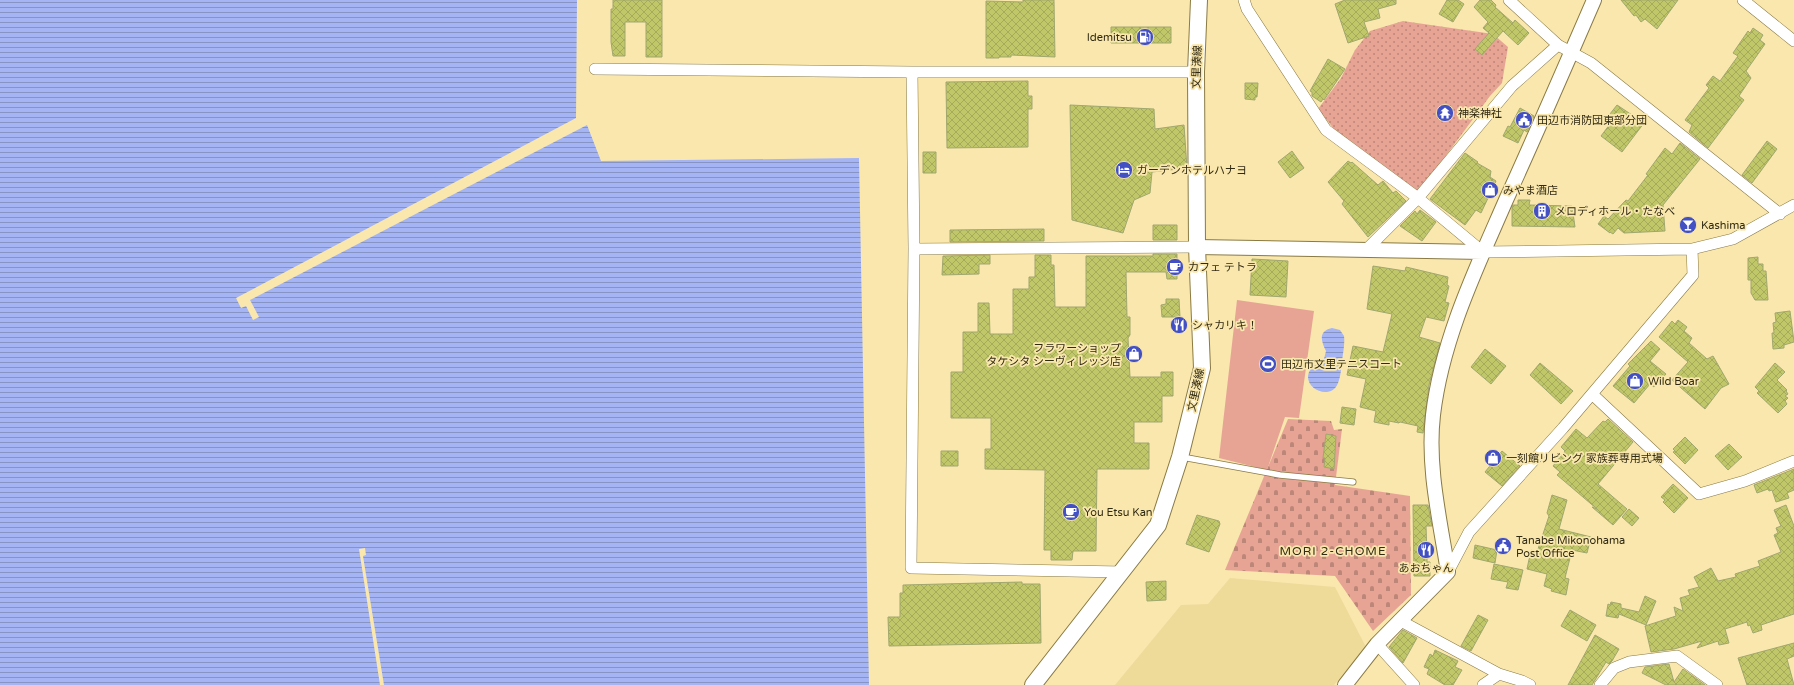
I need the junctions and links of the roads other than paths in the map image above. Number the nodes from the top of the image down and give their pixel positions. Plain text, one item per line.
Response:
1 (1200, 0) edge
2 (1244, 0) edge
3 (1509, 0) edge
4 (1594, 0) edge
5 (1743, 0) edge
6 (1794, 41) edge
7 (1558, 45) junction
8 (1571, 53) junction
9 (595, 69) dead end
10 (912, 72) junction
11 (1196, 72) junction
12 (1418, 198) junction
13 (1794, 205) edge
14 (1780, 214) junction
15 (1197, 247) junction
16 (914, 249) junction
17 (1692, 249) junction
18 (1366, 250) junction
19 (1483, 252) junction
20 (1592, 394) junction
21 (1180, 457) junction
22 (1794, 461) edge
23 (1353, 482) dead end
24 (1122, 572) junction
25 (1448, 572) junction
26 (1399, 620) junction
27 (1377, 644) junction
28 (1497, 680) edge
29 (1033, 685) edge
30 (1345, 685) edge
31 (1414, 685) edge
32 (1484, 685) edge
33 (1530, 685) edge
34 (1600, 685) edge
35 (1717, 685) edge

1 - 11 main road, 文里湊線
2 - 12 street
3 - 7 street
4 - 8 street
5 - 6 street
7 - 8 street
7 - 12 street
8 - 14 street
8 - 19 street
9 - 10 street
10 - 11 street
10 - 16 street
11 - 15 main road, 文里湊線
12 - 18 street
12 - 19 street
13 - 14 street
14 - 17 street
15 - 16 street
15 - 18 street
15 - 21 main road, 文里湊線
16 - 24 street
17 - 19 street
17 - 20 street
18 - 19 street
19 - 25 street
20 - 22 street
20 - 25 street
21 - 23 lane
21 - 24 main road, 文里湊線
24 - 29 main road, 文里湊線
25 - 26 street
26 - 27 street
26 - 28 street
27 - 30 street
27 - 31 street
28 - 32 street
28 - 33 street
34 - 35 street

